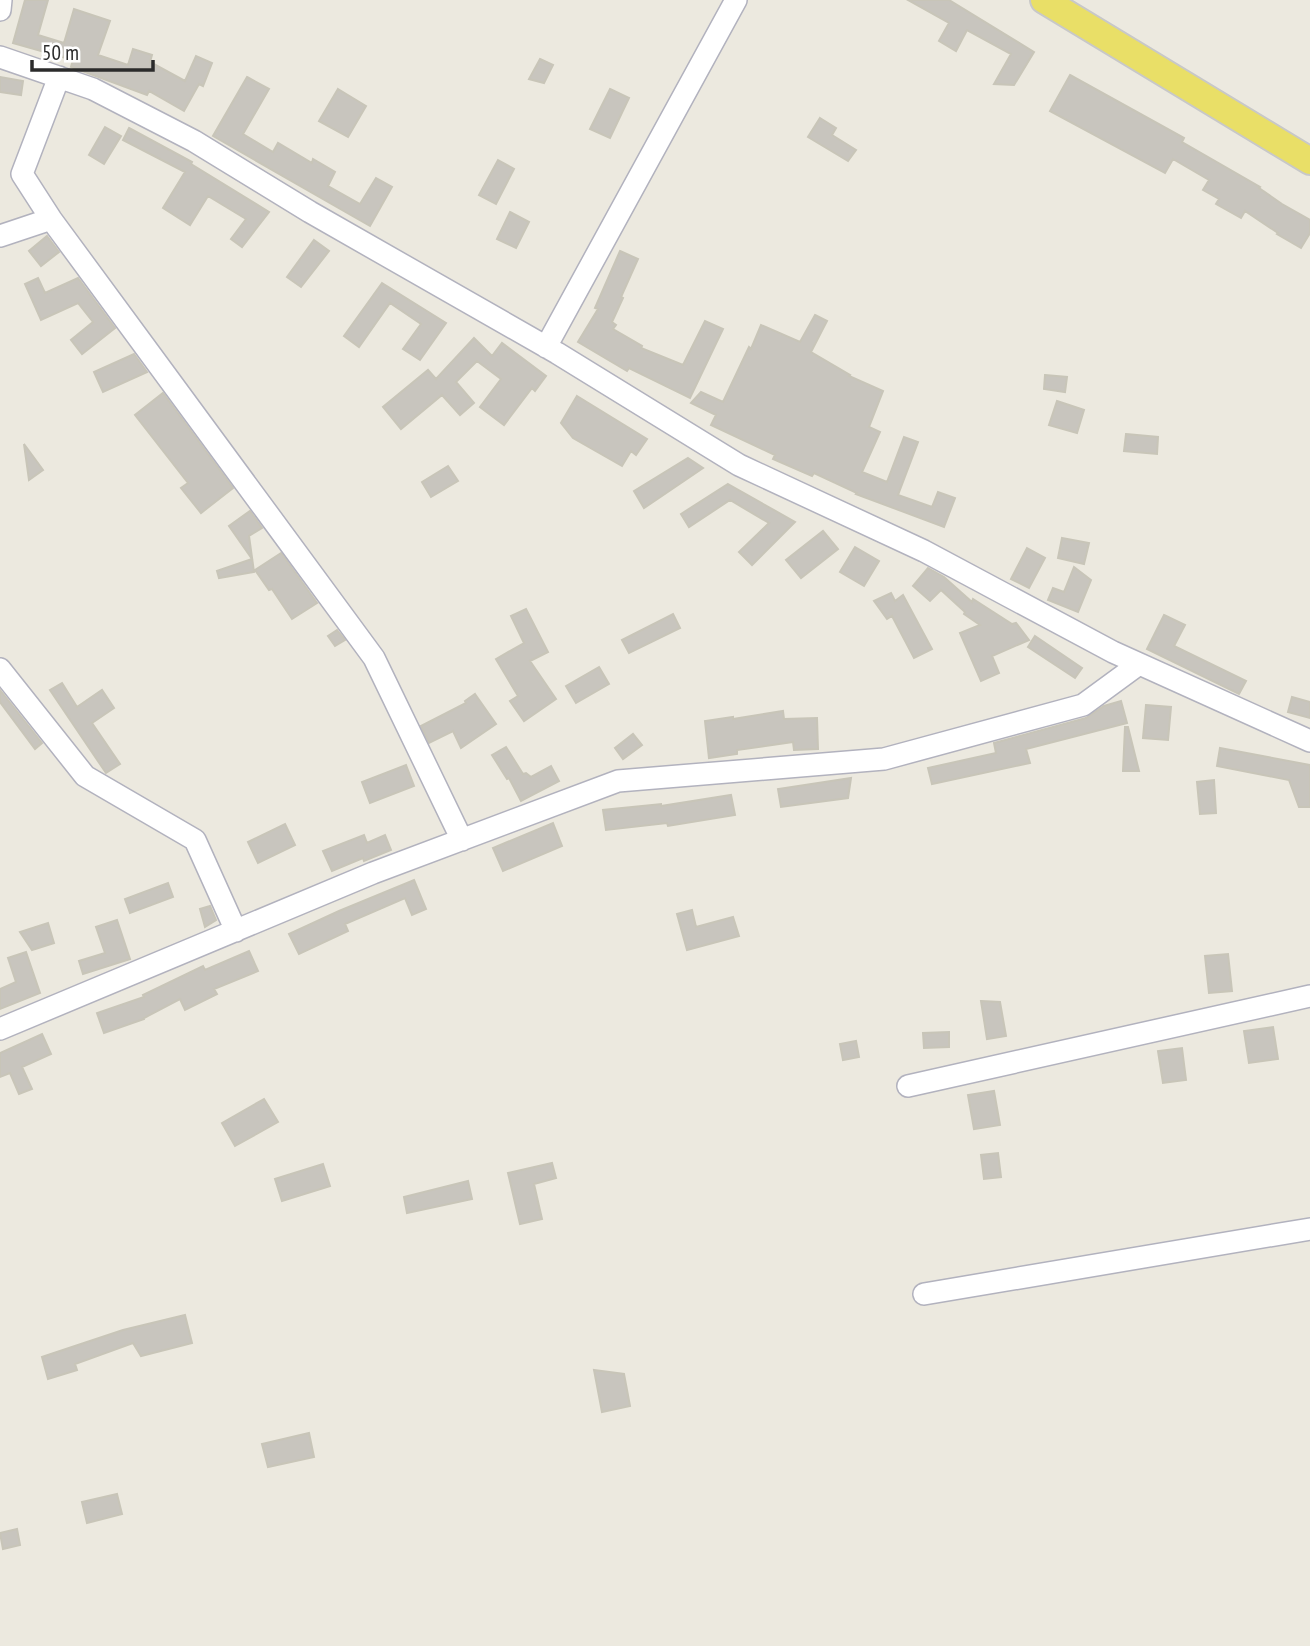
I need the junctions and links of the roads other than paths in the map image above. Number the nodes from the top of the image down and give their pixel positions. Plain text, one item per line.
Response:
1 (1, 0) edge
2 (736, 0) edge
3 (1044, 0) edge
4 (0, 9) edge
5 (2, 53) edge
6 (59, 77) junction
7 (1310, 161) edge
8 (51, 219) junction
9 (0, 236) edge
10 (546, 347) junction
11 (1139, 664) junction
12 (0, 669) edge
13 (1310, 741) edge
14 (462, 840) junction
15 (236, 931) junction
16 (1310, 996) edge
17 (0, 1030) edge
18 (908, 1086) dead end
19 (1310, 1229) edge
20 (924, 1294) dead end

1 - 4 street
2 - 10 street
3 - 7 main road
5 - 6 street
6 - 8 street
6 - 10 street
8 - 9 street
8 - 14 street
10 - 11 street
11 - 13 street
11 - 14 street
12 - 15 street
14 - 15 street
15 - 17 street
16 - 18 street
19 - 20 street

